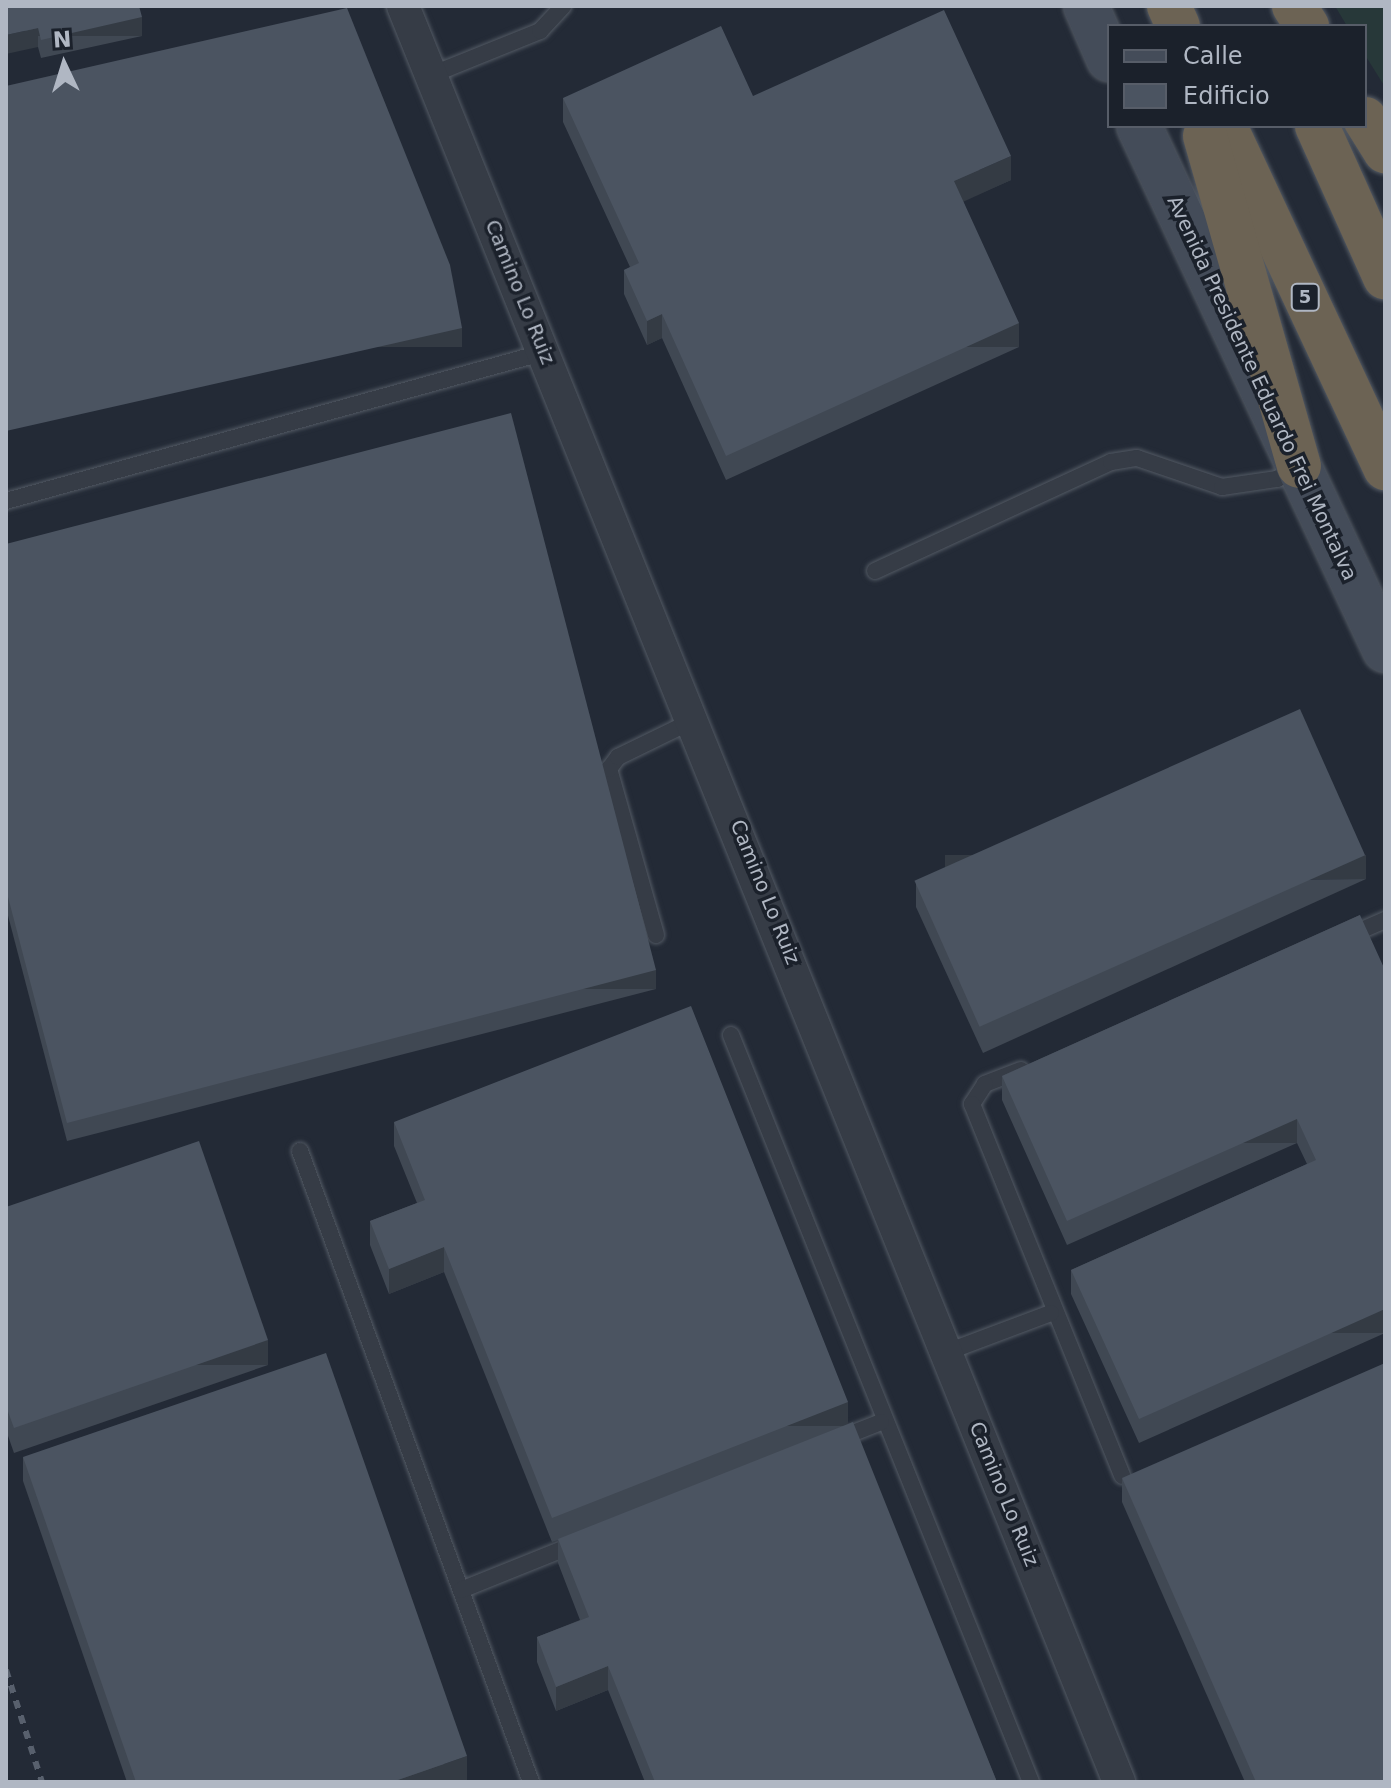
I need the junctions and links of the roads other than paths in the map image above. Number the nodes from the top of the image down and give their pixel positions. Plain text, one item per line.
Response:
1 (403, 6) edge
2 (563, 6) edge
3 (1086, 6) edge
4 (1166, 6) edge
5 (1294, 6) edge
6 (1177, 24) edge
7 (1306, 24) edge
8 (1107, 54) edge
9 (431, 75) junction
10 (1367, 122) edge
11 (1140, 128) edge
12 (1203, 128) edge
13 (1226, 128) edge
14 (1318, 128) edge
15 (1385, 151) edge
16 (1385, 277) edge
17 (545, 352) junction
18 (1299, 466) junction
19 (1385, 468) edge
20 (6, 501) edge
21 (875, 571) dead end
22 (1385, 650) edge
23 (696, 719) junction
24 (1385, 920) edge
25 (656, 935) dead end
26 (1326, 945) edge
27 (731, 1035) dead end
28 (1045, 1060) edge
29 (300, 1151) dead end
30 (1051, 1313) junction
31 (947, 1352) junction
32 (881, 1422) junction
33 (823, 1445) edge
34 (1122, 1476) edge
35 (591, 1538) edge
36 (461, 1590) junction
37 (531, 1782) edge
38 (1031, 1782) edge
39 (1119, 1782) edge

1 - 9 street, Camino Lo Ruiz
2 - 9 lane
3 - 8 main road
4 - 6 highway
5 - 7 highway
9 - 17 street, Camino Lo Ruiz
10 - 15 highway
11 - 18 main road, Avenida Presidente Eduardo Frei Montalva
12 - 18 highway
13 - 19 highway, 5
14 - 16 highway
17 - 20 lane
17 - 23 street, Camino Lo Ruiz
18 - 21 lane
18 - 22 main road, Avenida Presidente Eduardo Frei Montalva
23 - 25 lane
23 - 31 street, Camino Lo Ruiz
24 - 26 lane
27 - 32 lane
28 - 30 lane
29 - 36 lane
30 - 31 lane
30 - 34 lane
31 - 39 street, Camino Lo Ruiz
32 - 33 lane
32 - 38 lane
35 - 36 lane
36 - 37 lane

